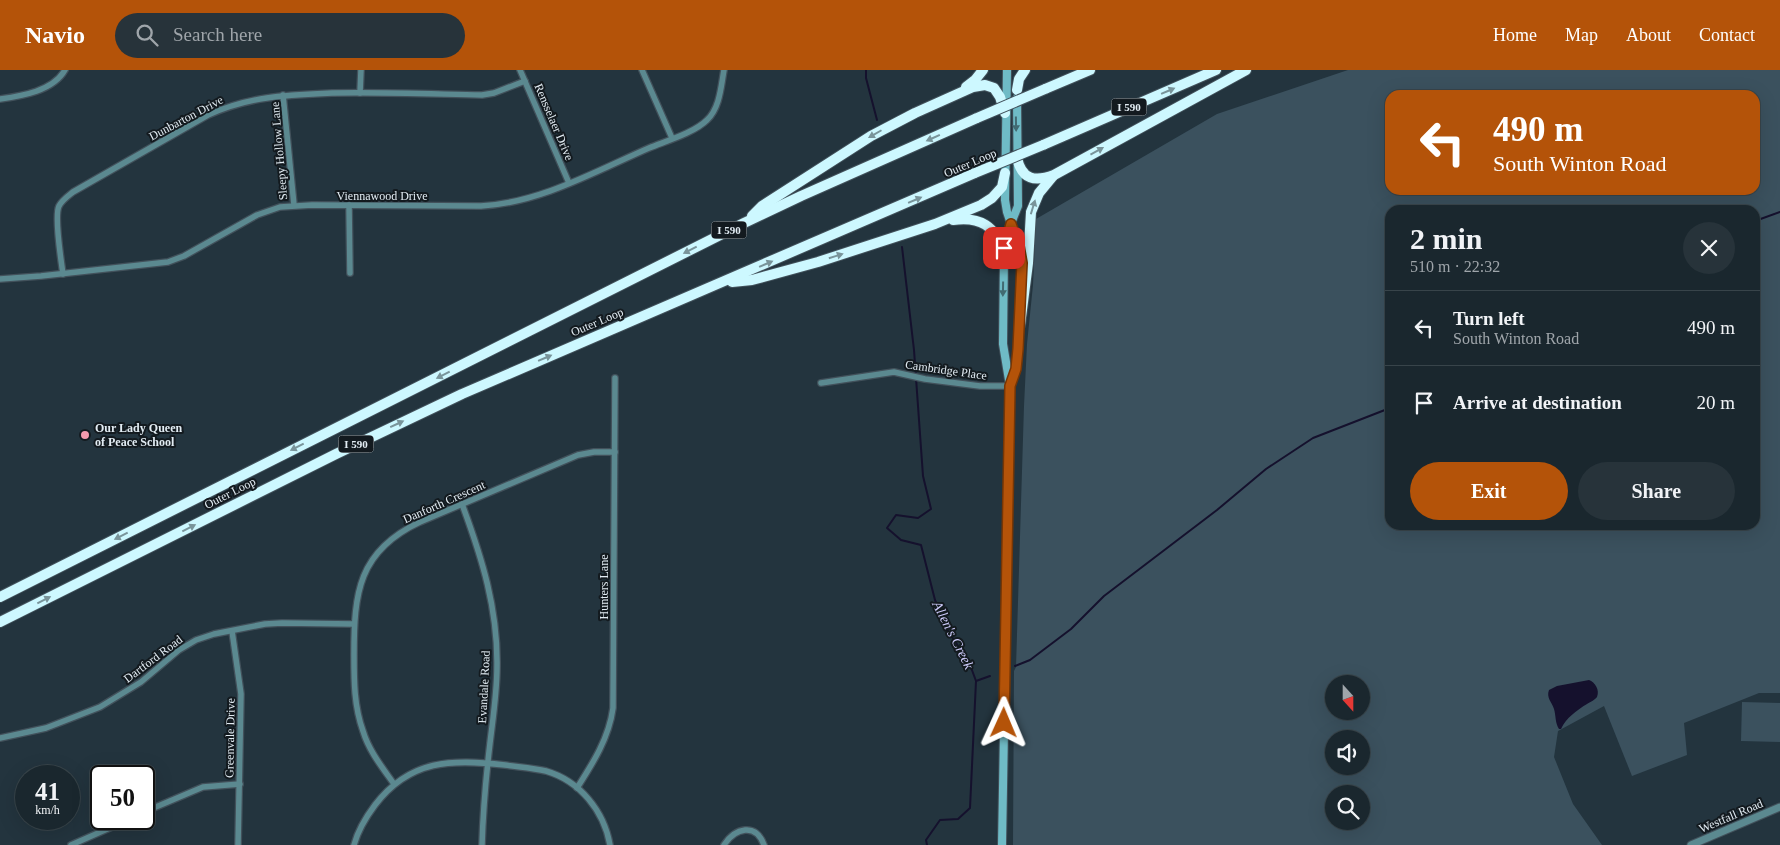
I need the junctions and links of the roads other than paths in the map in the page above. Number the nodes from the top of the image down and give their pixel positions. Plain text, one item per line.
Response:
1 (64, 70) edge
2 (361, 70) edge
3 (520, 70) edge
4 (642, 70) edge
5 (724, 70) edge
6 (983, 70) edge
7 (1007, 70) edge
8 (1018, 70) edge
9 (1025, 70) edge
10 (1090, 70) edge
11 (1216, 70) edge
12 (1246, 70) edge
13 (525, 81) junction
14 (1017, 90) junction
15 (360, 93) junction
16 (283, 95) junction
17 (950, 97) junction
18 (0, 99) edge
19 (1005, 113) junction
20 (672, 138) junction
21 (1017, 158) junction
22 (1005, 172) junction
23 (1054, 175) junction
24 (569, 183) junction
25 (294, 205) junction
26 (349, 205) junction
27 (744, 223) junction
28 (935, 224) junction
29 (1011, 224) junction
30 (1004, 253) junction
31 (350, 272) dead end
32 (63, 274) junction
33 (0, 279) edge
34 (721, 283) junction
35 (1020, 325) junction
36 (615, 378) dead end
37 (821, 383) dead end
38 (1010, 386) junction
39 (615, 452) junction
40 (462, 504) junction
41 (0, 597) edge
42 (0, 622) edge
43 (354, 624) junction
44 (232, 631) junction
45 (0, 738) edge
46 (488, 763) junction
47 (240, 784) junction
48 (394, 784) junction
49 (577, 788) junction
50 (155, 807) edge
51 (1780, 807) edge
52 (105, 830) edge
53 (72, 845) edge
54 (238, 845) edge
55 (354, 845) edge
56 (482, 845) edge
57 (610, 845) edge
58 (724, 845) edge
59 (764, 845) edge
60 (1002, 845) edge
61 (1690, 845) edge

1 - 18 street
2 - 15 street
3 - 13 street, Rensselaer Drive
4 - 20 street
5 - 20 street, Viennawood Drive
6 - 17 highway
7 - 19 main road
8 - 14 main road
9 - 14 highway
10 -> 27 highway, Outer Loop / I 590, bridge
34 -> 11 highway, Outer Loop / I 590, bridge
23 -> 12 highway
13 - 15 street, Dunbarton Drive
13 - 24 street, Rensselaer Drive
14 -> 21 main road
15 - 16 street, Dunbarton Drive
16 - 25 street, Sleepy Hollow Lane
16 - 32 street, Dunbarton Drive
17 - 19 highway
17 -> 27 highway
19 - 22 main road
20 - 24 street, Viennawood Drive
21 - 23 highway
21 - 29 main road
22 - 28 highway
22 - 29 main road
35 -> 23 highway
24 - 26 street, Viennawood Drive
25 - 26 street, Viennawood Drive
25 - 32 street, Viennawood Drive
26 - 31 street
27 -> 41 highway, Outer Loop / I 590
28 - 30 highway
34 -> 28 highway
29 - 30 main road
29 - 35 main road
30 -> 38 main road
32 - 33 street, Viennawood Drive
42 -> 34 highway, Outer Loop / I 590
35 - 38 main road
36 - 39 street, Hunters Lane
37 - 38 street, Cambridge Place
38 - 60 main road
39 - 40 street, Danforth Crescent
39 - 49 street, Hunters Lane
40 - 43 street, Danforth Crescent
40 - 46 street, Evandale Road
43 - 44 street, Dartford Road
43 - 48 street, Danforth Crescent
44 - 45 street, Dartford Road
44 - 47 street, Greenvale Drive
46 - 48 street
46 - 49 street
46 - 56 street, Evandale Road
47 - 50 street
47 - 54 street, Greenvale Drive
48 - 55 street
49 - 57 street
51 - 61 street, Westfall Road
52 - 53 street
58 - 59 street

